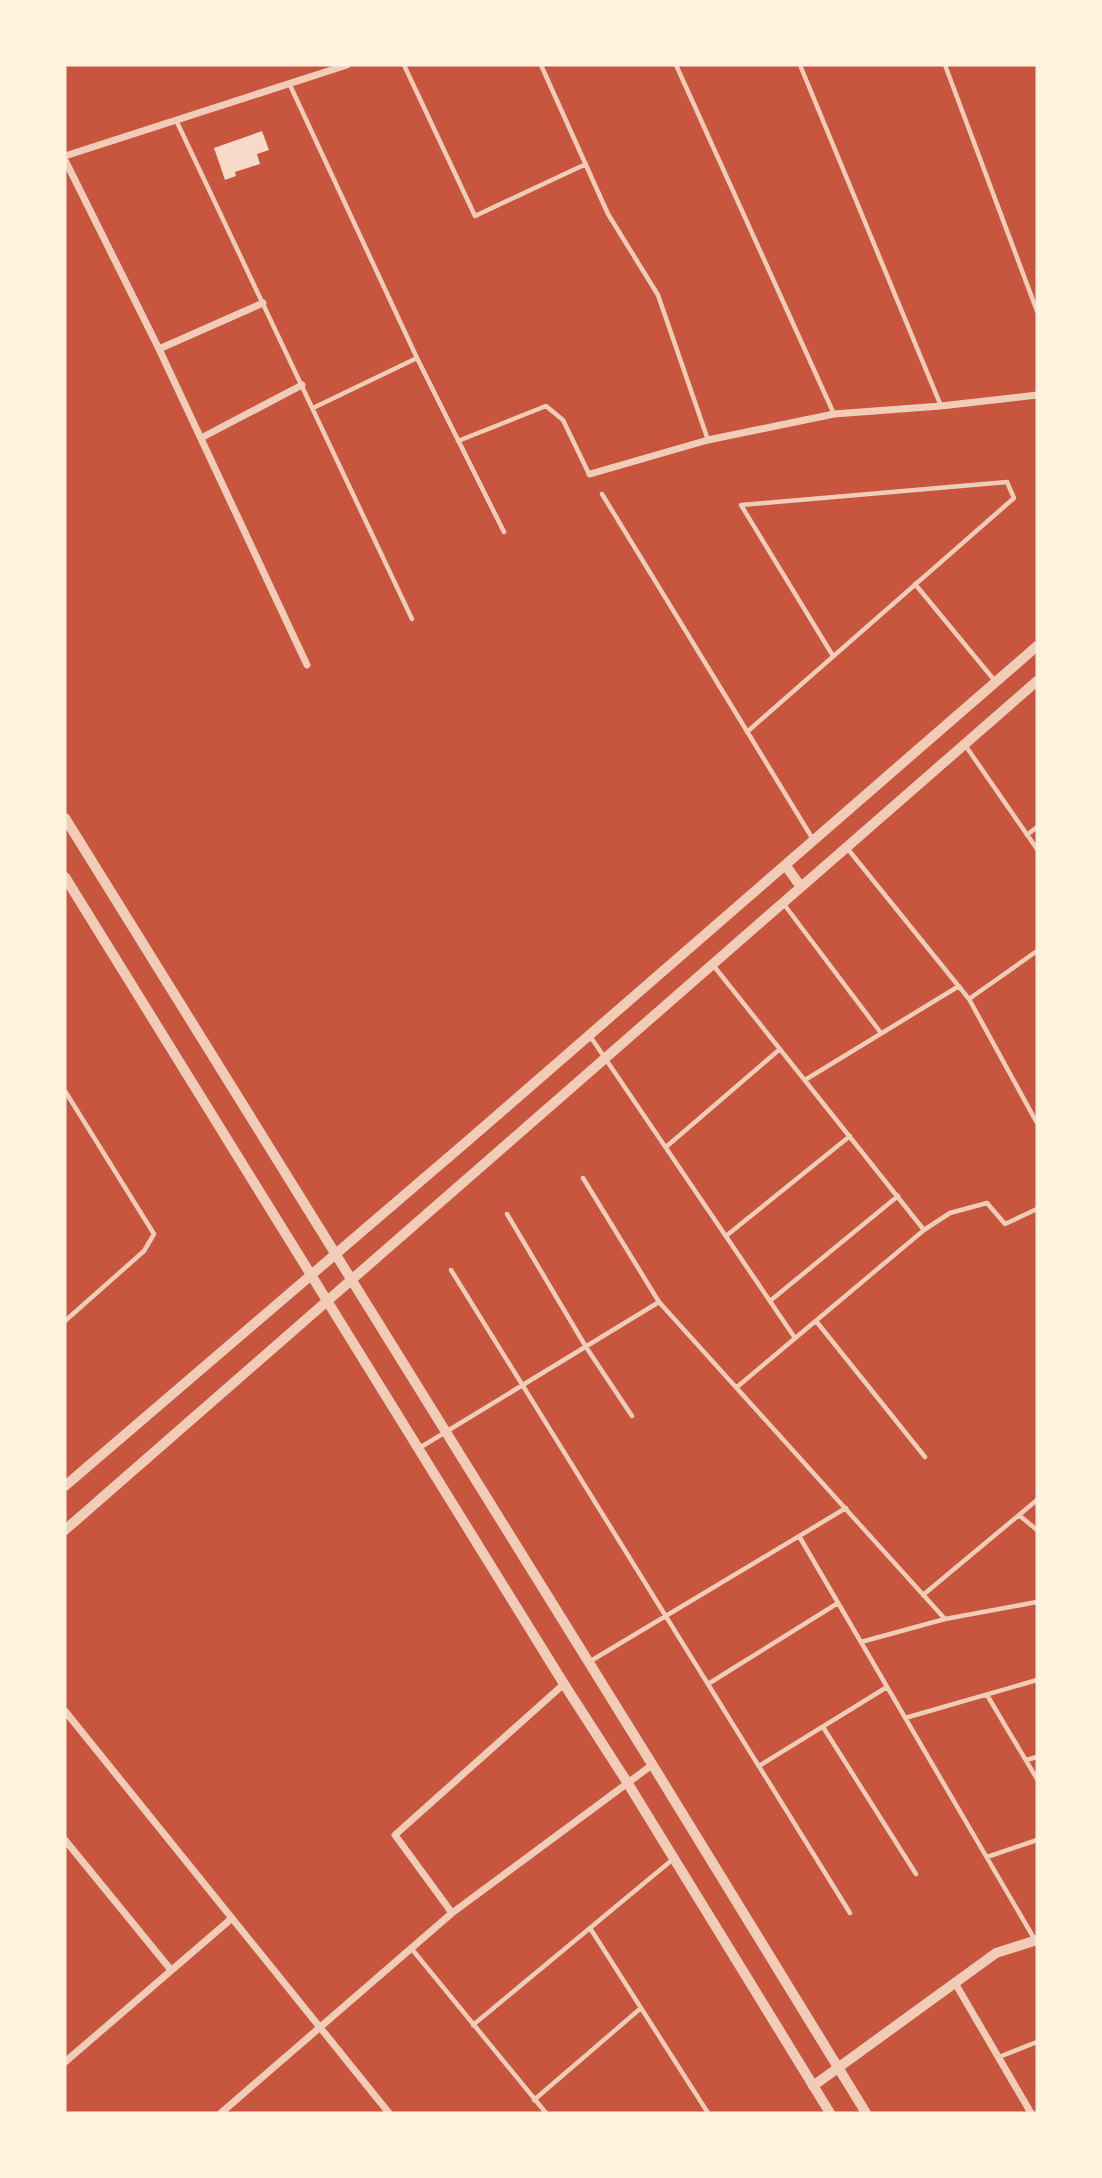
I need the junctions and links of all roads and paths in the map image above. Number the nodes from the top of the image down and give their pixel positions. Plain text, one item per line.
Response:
1 (347, 65) edge
2 (404, 65) edge
3 (541, 65) edge
4 (676, 65) edge
5 (800, 65) edge
6 (945, 65) edge
7 (289, 83) junction
8 (176, 119) junction
9 (65, 158) edge
10 (586, 164) junction
11 (263, 303) junction
12 (1037, 311) edge
13 (159, 349) junction
14 (417, 358) junction
15 (302, 385) junction
16 (1037, 395) edge
17 (941, 406) junction
18 (313, 408) junction
19 (834, 414) junction
20 (201, 438) junction
21 (708, 440) junction
22 (458, 441) junction
23 (590, 474) joint
24 (602, 494) dead end
25 (504, 532) dead end
26 (915, 584) junction
27 (412, 619) dead end
28 (1037, 646) edge
29 (834, 656) junction
30 (307, 665) dead end
31 (1037, 681) edge
32 (996, 682) junction
33 (747, 732) junction
34 (965, 744) junction
35 (65, 818) edge
36 (1037, 827) edge
37 (1027, 835) junction
38 (815, 841) junction
39 (847, 847) junction
40 (1037, 849) edge
41 (786, 866) junction
42 (65, 877) edge
43 (801, 887) junction
44 (783, 903) junction
45 (1037, 951) edge
46 (713, 964) junction
47 (959, 986) junction
48 (969, 999) junction
49 (881, 1033) junction
50 (590, 1036) junction
51 (780, 1049) junction
52 (605, 1058) junction
53 (805, 1080) junction
54 (65, 1091) edge
55 (1037, 1123) edge
56 (849, 1136) junction
57 (666, 1147) junction
58 (583, 1178) dead end
59 (898, 1196) junction
60 (1037, 1209) edge
61 (507, 1214) dead end
62 (925, 1230) junction
63 (726, 1236) junction
64 (335, 1255) junction
65 (451, 1270) dead end
66 (311, 1276) junction
67 (351, 1281) junction
68 (327, 1301) junction
69 (771, 1301) junction
70 (659, 1302) junction
71 (65, 1321) edge
72 (816, 1321) junction
73 (795, 1338) junction
74 (586, 1347) junction
75 (523, 1385) junction
76 (737, 1387) junction
77 (632, 1416) dead end
78 (445, 1432) junction
79 (418, 1449) junction
80 (925, 1457) dead end
81 (65, 1486) edge
82 (1037, 1500) edge
83 (846, 1508) junction
84 (1020, 1516) junction
85 (65, 1530) edge
86 (1037, 1530) edge
87 (799, 1536) junction
88 (923, 1595) junction
89 (1037, 1602) edge
90 (838, 1603) junction
91 (666, 1616) junction
92 (945, 1619) junction
93 (861, 1642) junction
94 (589, 1662) junction
95 (1037, 1680) edge
96 (564, 1684) junction
97 (708, 1684) junction
98 (887, 1687) junction
99 (987, 1695) junction
100 (65, 1711) edge
101 (905, 1718) junction
102 (823, 1727) junction
103 (1037, 1757) edge
104 (1026, 1760) junction
105 (652, 1765) junction
106 (759, 1766) junction
107 (1037, 1779) edge
108 (627, 1782) junction
109 (65, 1840) edge
110 (1037, 1840) edge
111 (987, 1857) junction
112 (673, 1860) junction
113 (916, 1874) dead end
114 (452, 1913) junction
115 (850, 1913) dead end
116 (231, 1919) junction
117 (590, 1928) junction
118 (1036, 1940) edge
119 (411, 1948) junction
120 (171, 1970) junction
121 (955, 1983) junction
122 (641, 2008) junction
123 (473, 2025) junction
124 (319, 2028) junction
125 (1037, 2042) edge
126 (999, 2057) junction
127 (65, 2062) edge
128 (838, 2068) junction
129 (813, 2086) junction
130 (534, 2099) junction
131 (221, 2113) edge
132 (389, 2113) edge
133 (545, 2113) edge
134 (708, 2113) edge
135 (830, 2113) edge
136 (866, 2113) edge
137 (1031, 2113) edge

1 - 7 street
2 - 10 lane
3 - 10 lane
4 - 19 lane
5 - 17 lane
6 - 12 lane
7 - 8 street
7 - 14 lane
8 - 9 street
8 - 11 lane
9 - 13 street
10 - 21 lane
11 - 13 street
11 - 15 lane
13 - 20 street
14 - 18 lane
14 - 22 lane
15 - 18 lane
15 - 20 street
16 - 17 street
17 - 19 street
18 - 27 lane
19 - 21 street
20 - 30 street
21 - 23 street
22 - 23 lane
22 - 25 lane
24 - 33 lane
26 - 29 lane
26 - 29 lane
26 - 32 lane
28 - 32 street
29 - 33 lane
31 - 34 street
32 - 38 street
33 - 38 lane
34 - 37 lane
34 - 39 street
35 - 64 street
36 - 37 lane
37 - 40 lane
38 - 41 street
39 - 43 street
39 - 47 lane
41 - 43 street
41 - 50 street
42 - 66 street
43 - 44 street
44 - 46 street
44 - 49 lane
45 - 48 lane
46 - 51 lane
46 - 52 street
47 - 48 lane
47 - 49 lane
48 - 55 lane
49 - 53 lane
50 - 52 lane
50 - 64 street
51 - 53 lane
51 - 57 lane
52 - 57 lane
52 - 67 street
53 - 56 lane
54 - 71 lane
56 - 59 lane
56 - 63 lane
57 - 63 lane
58 - 70 lane
59 - 62 lane
59 - 69 lane
60 - 62 lane
61 - 74 lane
62 - 72 lane
63 - 69 lane
64 - 66 street
64 - 67 street
65 - 75 lane
66 - 68 street
66 - 81 street
67 - 68 street
67 - 78 street
68 - 79 street
68 - 85 street
69 - 73 lane
70 - 74 lane
70 - 76 lane
72 - 73 lane
72 - 80 lane
73 - 76 lane
74 - 75 lane
74 - 77 lane
75 - 78 lane
75 - 91 lane
76 - 83 lane
78 - 79 lane
78 - 94 street
79 - 96 street
82 - 84 lane
83 - 87 lane
83 - 88 lane
84 - 86 lane
84 - 88 lane
87 - 90 lane
87 - 91 lane
88 - 92 lane
89 - 92 lane
90 - 93 lane
90 - 97 lane
91 - 94 lane
91 - 97 lane
92 - 93 lane
93 - 98 lane
94 - 105 street
95 - 99 lane
96 - 108 street
96 - 114 street
97 - 106 lane
98 - 101 lane
98 - 102 lane
99 - 101 lane
99 - 104 lane
100 - 116 street
101 - 111 lane
102 - 106 lane
102 - 113 lane
103 - 104 lane
104 - 107 lane
105 - 108 street
105 - 128 street
106 - 115 lane
108 - 112 street
108 - 114 street
109 - 120 street
110 - 111 lane
111 - 118 lane
112 - 117 lane
112 - 129 street
114 - 119 street
116 - 120 street
116 - 124 street
117 - 122 lane
117 - 123 lane
118 - 121 street
119 - 123 lane
119 - 124 street
120 - 127 street
121 - 126 street
121 - 128 street
122 - 130 lane
122 - 134 lane
123 - 130 lane
124 - 131 street
124 - 132 street
125 - 126 lane
126 - 137 street
128 - 129 street
128 - 136 street
129 - 135 street
130 - 133 lane

